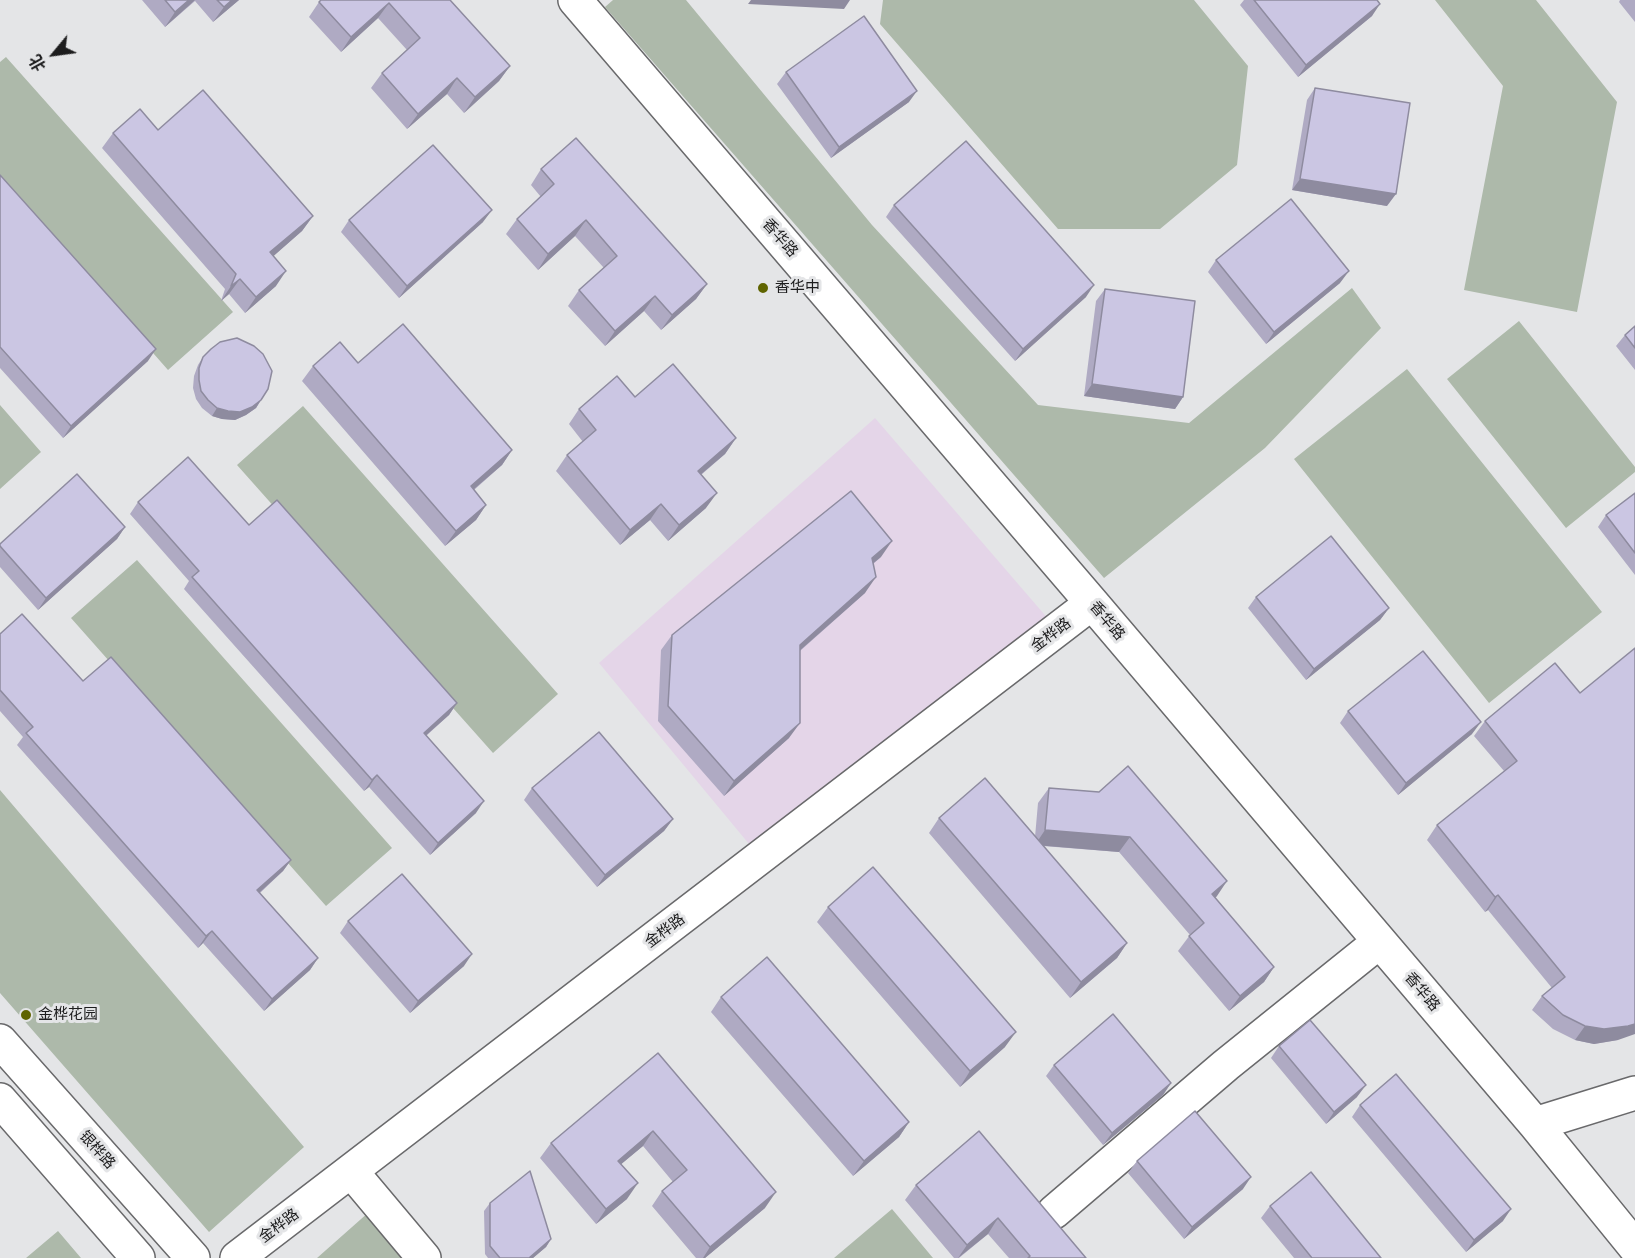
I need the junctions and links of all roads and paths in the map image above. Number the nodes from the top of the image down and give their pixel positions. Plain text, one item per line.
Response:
1 (575, 0) edge
2 (1092, 603) junction
3 (1380, 942) junction
4 (0, 1041) edge
5 (1635, 1093) edge
6 (0, 1100) edge
7 (1534, 1124) junction
8 (351, 1171) junction
9 (1054, 1212) dead end
10 (1635, 1247) edge
11 (138, 1258) edge
12 (194, 1258) edge
13 (237, 1258) edge
14 (424, 1258) edge

1 - 2 street, 香华路
2 - 3 street, 香华路
2 - 8 street, 金桦路
3 - 7 street, 香华路
3 - 9 street
4 - 12 street, 银桦路
5 - 7 street
6 - 11 street
7 - 10 street, 香华路
8 - 13 street, 金桦路
8 - 14 street

